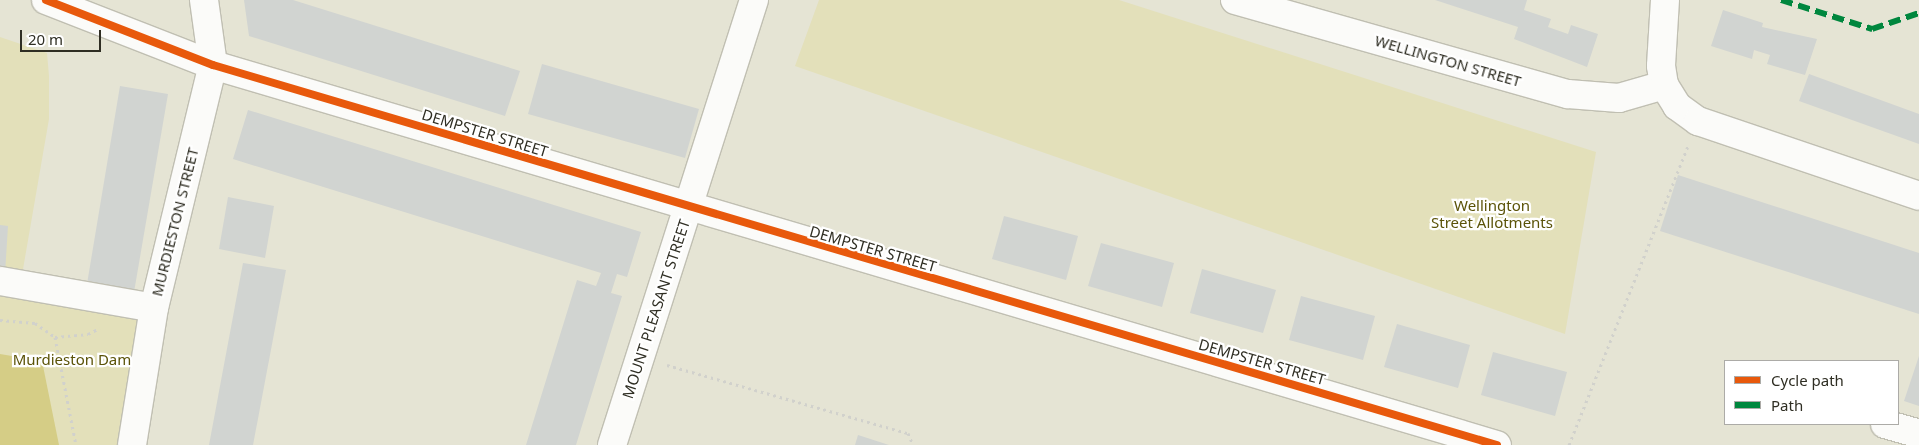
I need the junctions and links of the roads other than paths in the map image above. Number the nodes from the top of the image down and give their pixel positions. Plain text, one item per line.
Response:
1 (46, 0) edge
2 (204, 0) edge
3 (754, 0) edge
4 (1235, 0) edge
5 (1665, 0) edge
6 (212, 65) junction
7 (1664, 85) junction
8 (1919, 196) edge
9 (688, 210) junction
10 (0, 281) edge
11 (154, 308) junction
12 (1888, 425) edge
13 (1919, 434) edge
14 (132, 445) edge
15 (612, 445) edge
16 (1497, 445) edge

1 - 6 street, DEMPSTER STREET
2 - 6 street, MURDIESTON STREET
3 - 9 street, MOUNT PLEASANT STREET
4 - 7 street, WELLINGTON STREET
5 - 7 street
6 - 9 street, DEMPSTER STREET
6 - 11 street, MURDIESTON STREET
7 - 8 street
9 - 15 street, MOUNT PLEASANT STREET
9 - 16 street, DEMPSTER STREET
10 - 11 street
11 - 14 street, MURDIESTON STREET
12 - 13 street

